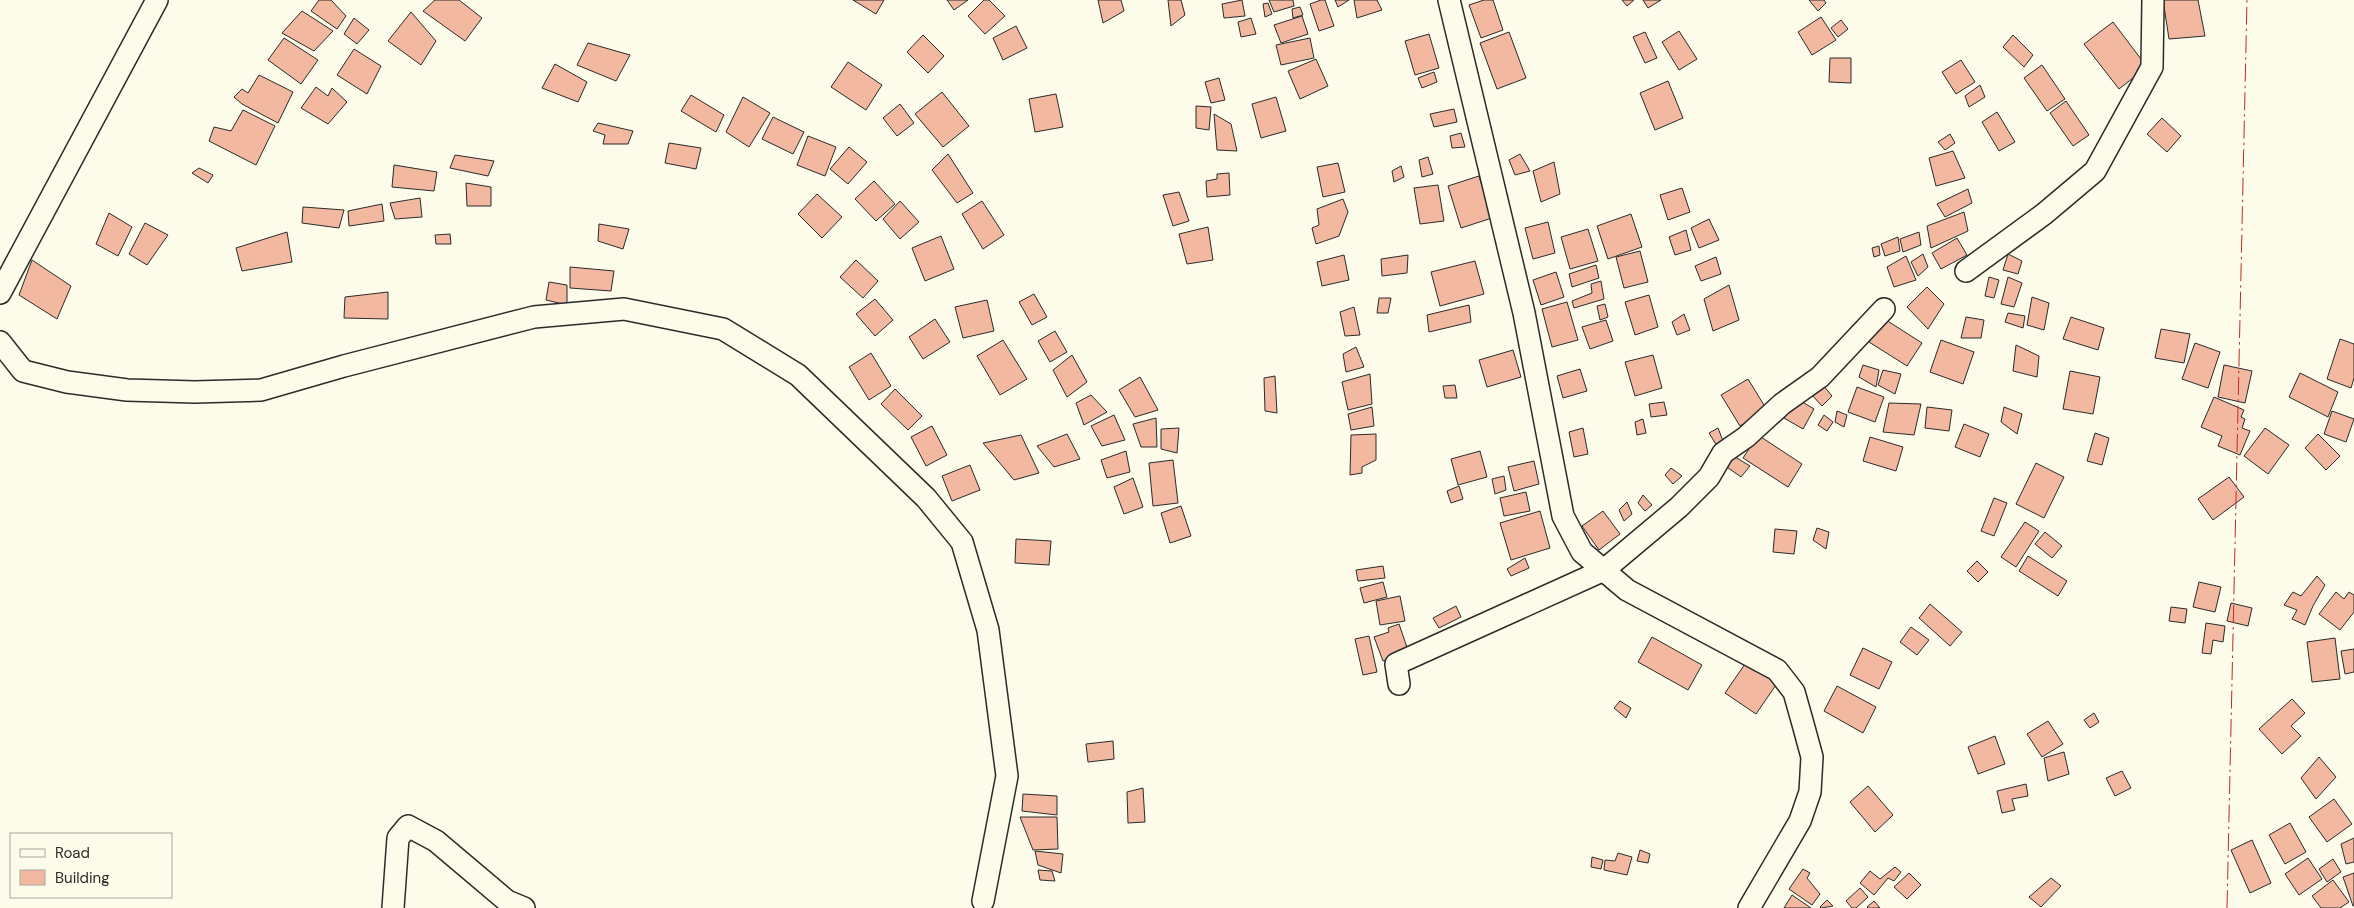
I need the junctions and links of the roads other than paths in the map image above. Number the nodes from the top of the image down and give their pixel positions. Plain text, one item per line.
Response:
1 (157, 0) edge
2 (1449, 0) edge
3 (2153, 0) edge
4 (1966, 271) dead end
5 (0, 293) edge
6 (1884, 309) dead end
7 (0, 342) edge
8 (1604, 570) junction
9 (1399, 684) dead end
10 (983, 901) dead end
11 (393, 908) edge
12 (524, 908) edge
13 (1749, 908) edge

1 - 5 street
2 - 8 street
3 - 4 street
6 - 8 street
7 - 10 street
8 - 9 street
8 - 13 street
11 - 12 street

